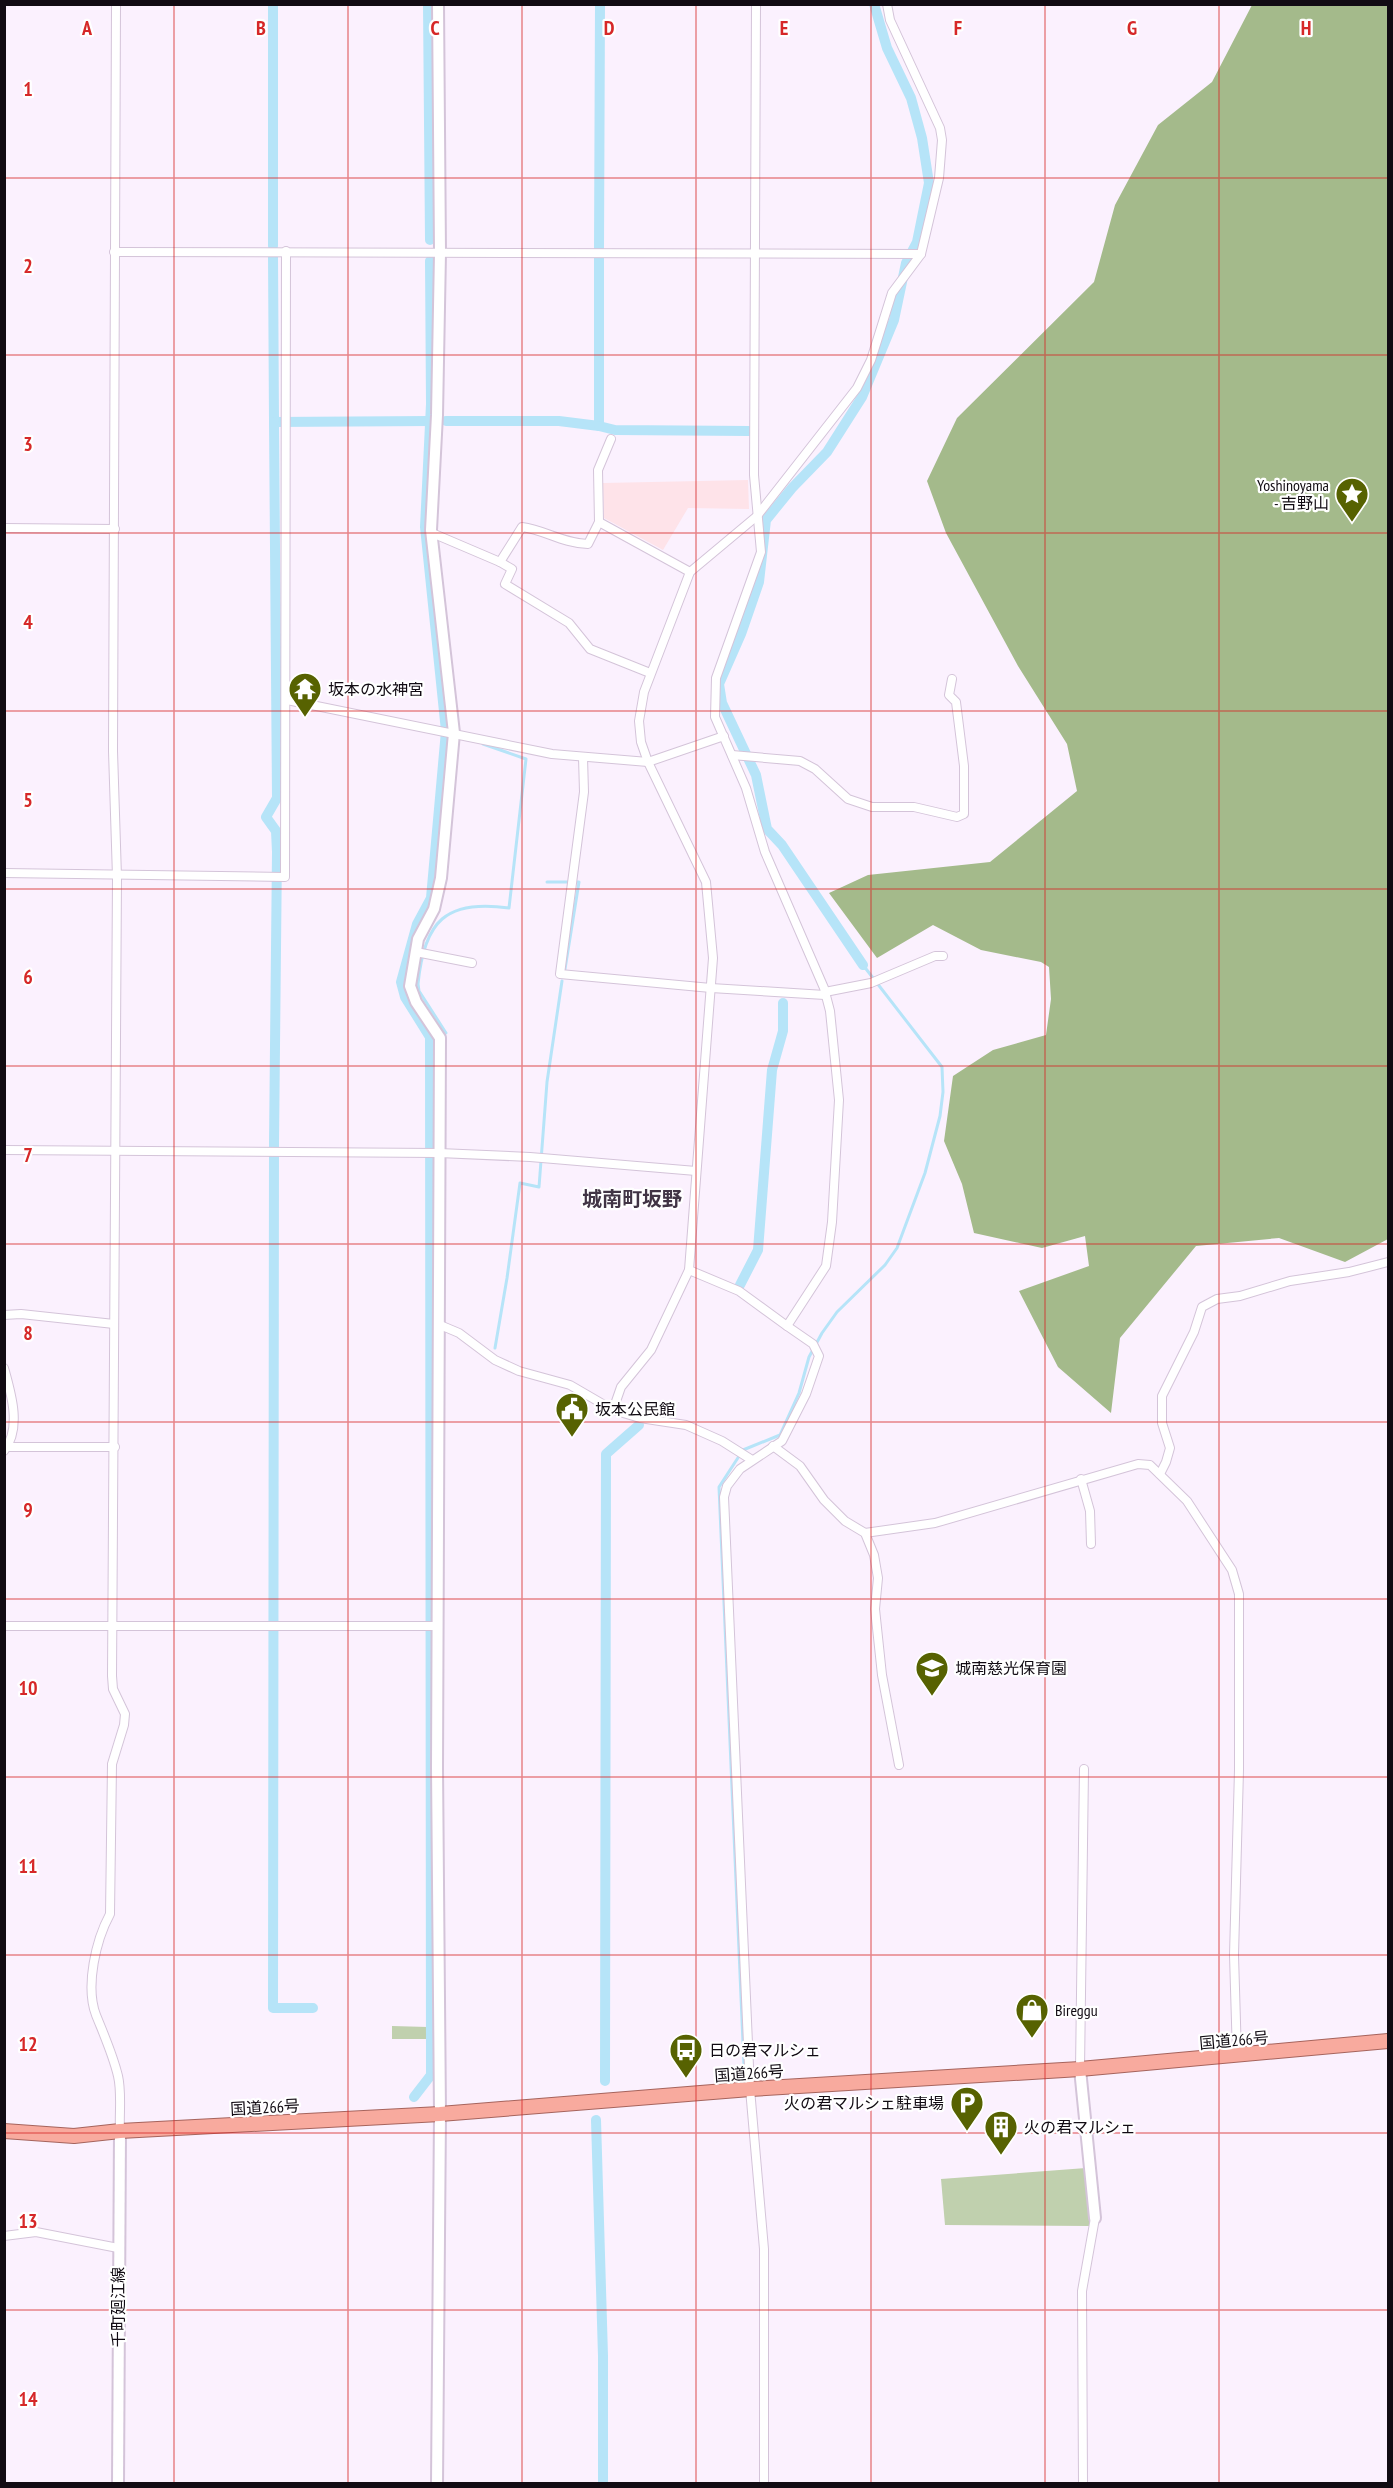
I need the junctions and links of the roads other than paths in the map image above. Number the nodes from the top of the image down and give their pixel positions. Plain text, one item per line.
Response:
1 (116, 4) edge
2 (438, 4) edge
3 (756, 4) edge
4 (887, 4) edge
5 (286, 251) junction
6 (114, 252) junction
7 (440, 253) junction
8 (754, 253) junction
9 (921, 254) junction
10 (611, 439) dead end
11 (757, 516) junction
12 (599, 522) junction
13 (4, 528) edge
14 (115, 529) junction
15 (432, 533) junction
16 (500, 562) junction
17 (690, 572) junction
18 (650, 673) junction
19 (952, 679) dead end
20 (286, 700) junction
21 (454, 733) junction
22 (724, 736) junction
23 (732, 755) junction
24 (583, 757) junction
25 (648, 762) junction
26 (4, 873) edge
27 (117, 877) junction
28 (416, 952) junction
29 (943, 956) dead end
30 (472, 963) dead end
31 (711, 988) junction
32 (825, 994) junction
33 (114, 1149) junction
34 (4, 1150) edge
35 (439, 1153) junction
36 (696, 1171) junction
37 (1389, 1262) edge
38 (689, 1270) junction
39 (4, 1315) edge
40 (114, 1324) junction
41 (440, 1325) junction
42 (787, 1326) junction
43 (4, 1368) edge
44 (613, 1410) junction
45 (773, 1446) junction
46 (115, 1447) junction
47 (6, 1449) edge
48 (752, 1461) junction
49 (1160, 1474) junction
50 (1081, 1479) junction
51 (865, 1533) junction
52 (1091, 1544) dead end
53 (4, 1626) edge
54 (438, 1626) junction
55 (112, 1627) junction
56 (899, 1765) dead end
57 (1084, 1769) dead end
58 (1389, 2041) edge
59 (1237, 2056) junction
60 (1080, 2069) junction
61 (750, 2089) junction
62 (440, 2114) junction
63 (4, 2131) edge
64 (120, 2131) junction
65 (1095, 2218) joint
66 (4, 2236) edge
67 (118, 2248) junction
68 (118, 2484) edge
69 (438, 2484) edge
70 (764, 2484) edge
71 (1083, 2484) edge

1 - 6 street
2 - 7 street
3 - 8 street
4 - 9 street
5 - 6 street
5 - 7 street
5 - 20 street
6 - 14 street
7 - 8 street
7 - 15 street
8 - 9 street
8 - 11 street
9 - 11 street
10 - 12 street
11 - 17 street
11 - 22 street
12 - 16 street
12 - 17 street
13 - 14 street
14 - 27 street
15 - 16 street
15 - 21 street
16 - 18 street
17 - 18 street
18 - 25 street
19 - 23 street
20 - 21 street
20 - 27 street
21 - 24 street
21 - 28 street
22 - 23 street
22 - 25 street
23 - 32 street
24 - 25 street
24 - 31 street
25 - 31 street
26 - 27 street
27 - 33 street
28 - 30 street
28 - 35 street
29 - 32 street
31 - 32 street
31 - 36 street
32 - 42 street
33 - 34 street
33 - 35 street
33 - 40 street
35 - 36 street
35 - 41 street
36 - 38 street
37 - 49 street
38 - 42 street
38 - 44 street
39 - 40 street
40 - 46 street
41 - 44 street
41 - 54 street
42 - 45 street
43 - 47 street
44 - 48 street
45 - 48 street
45 - 51 street
46 - 47 street
46 - 55 street
48 - 61 street
49 - 50 street
49 - 59 street
50 - 51 street
50 - 52 street
51 - 56 street
53 - 55 street
54 - 55 street
54 - 62 street
55 - 64 street
57 - 60 street
58 - 59 highway, 国道266号
59 - 60 highway, 国道266号
60 - 61 highway, 国道266号
60 - 65 street
61 - 62 highway, 国道266号
61 - 70 street
62 - 64 highway, 国道266号
62 - 69 street
63 - 64 highway, 国道266号
64 - 67 street, 千町廻江線
65 - 71 street
66 - 67 street
67 - 68 street, 千町廻江線

